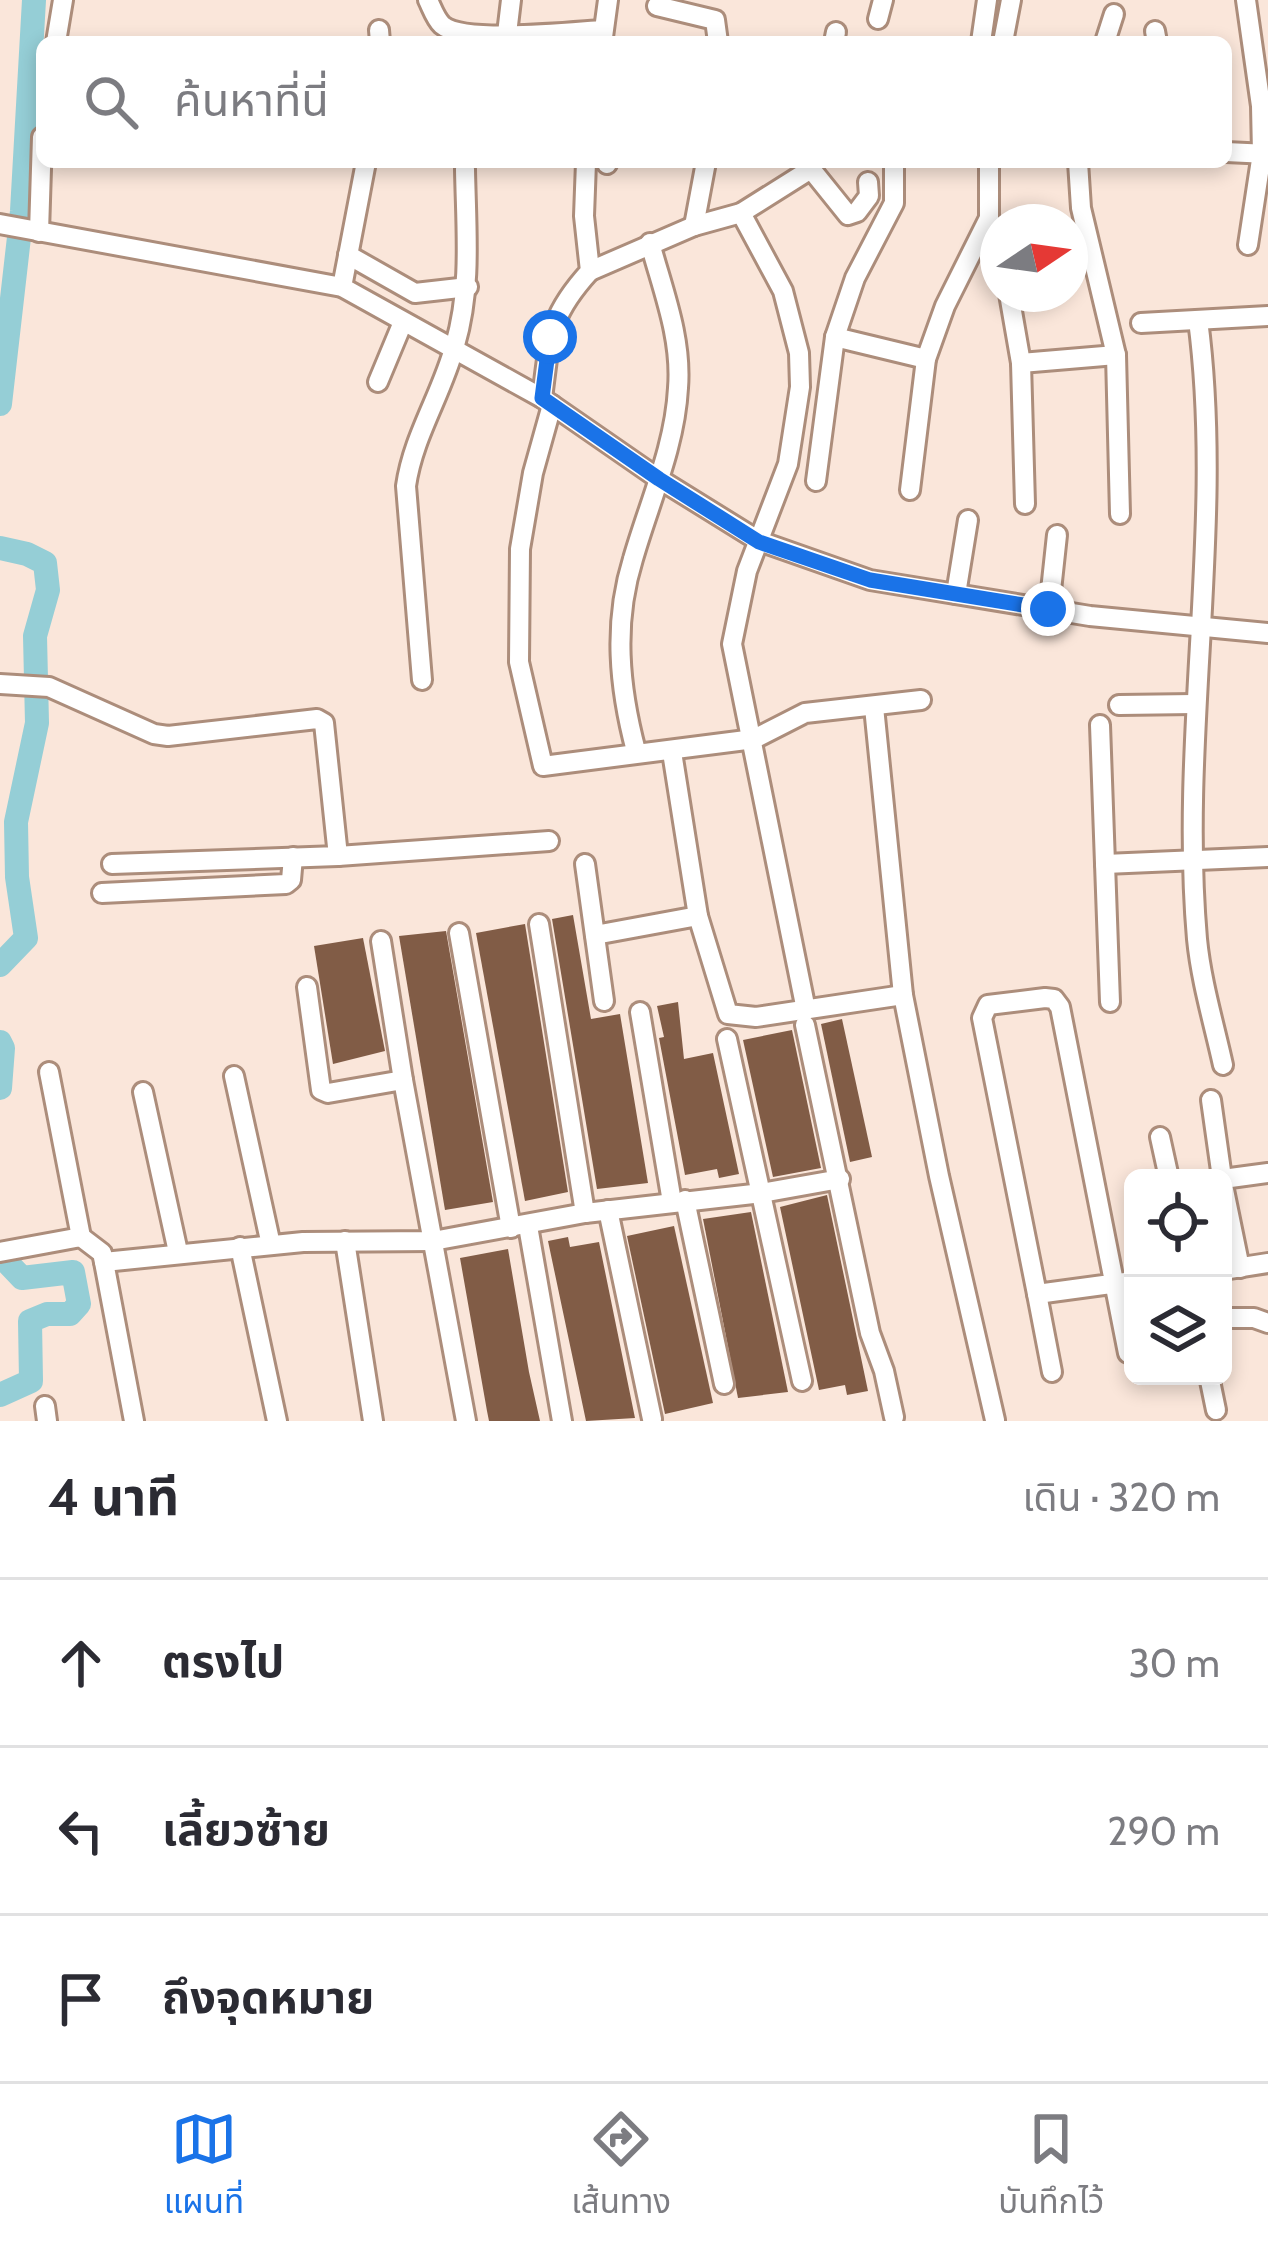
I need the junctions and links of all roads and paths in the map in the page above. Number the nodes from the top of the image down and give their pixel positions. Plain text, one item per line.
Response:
1 (63, 0) edge
2 (428, 0) edge
3 (511, 0) edge
4 (608, 0) edge
5 (987, 0) edge
6 (1012, 0) edge
7 (1246, 0) edge
8 (657, 6) dead end
9 (1114, 14) dead end
10 (57, 36) edge
11 (490, 36) edge
12 (506, 36) edge
13 (603, 36) edge
14 (717, 36) edge
15 (981, 36) edge
16 (1004, 36) edge
17 (1107, 36) edge
18 (1232, 152) edge
19 (1265, 153) edge
20 (39, 168) edge
21 (365, 168) edge
22 (586, 168) edge
23 (705, 168) edge
24 (810, 168) edge
25 (814, 168) edge
26 (894, 168) edge
27 (988, 168) edge
28 (1078, 168) edge
29 (465, 169) dead end
30 (868, 182) dead end
31 (988, 204) edge
32 (741, 213) junction
33 (0, 224) edge
34 (694, 226) junction
35 (33, 231) junction
36 (980, 235) edge
37 (650, 243) junction
38 (1248, 245) dead end
39 (980, 254) edge
40 (348, 255) junction
41 (970, 257) junction
42 (590, 271) junction
43 (342, 287) junction
44 (468, 287) junction
45 (1012, 312) edge
46 (1268, 316) edge
47 (1198, 320) junction
48 (403, 322) junction
49 (1141, 322) dead end
50 (835, 338) junction
51 (454, 351) junction
52 (1115, 355) junction
53 (926, 358) junction
54 (1021, 363) junction
55 (378, 382) dead end
56 (547, 402) junction
57 (659, 479) junction
58 (816, 482) dead end
59 (910, 490) dead end
60 (1025, 504) dead end
61 (1120, 514) dead end
62 (968, 520) dead end
63 (1057, 535) dead end
64 (759, 542) junction
65 (956, 594) junction
66 (1048, 609) junction
67 (1198, 629) junction
68 (1268, 633) edge
69 (422, 680) dead end
70 (0, 684) edge
71 (920, 700) dead end
72 (1194, 704) junction
73 (1119, 705) dead end
74 (874, 707) junction
75 (1100, 725) dead end
76 (754, 739) junction
77 (636, 751) junction
78 (671, 752) junction
79 (549, 841) dead end
80 (338, 856) junction
81 (293, 857) junction
82 (1268, 857) edge
83 (1195, 860) junction
84 (112, 864) dead end
85 (585, 864) dead end
86 (1105, 864) junction
87 (102, 893) dead end
88 (698, 916) junction
89 (539, 924) dead end
90 (459, 933) dead end
91 (595, 935) junction
92 (381, 941) dead end
93 (308, 987) dead end
94 (904, 994) junction
95 (604, 1001) dead end
96 (1110, 1001) dead end
97 (640, 1012) dead end
98 (806, 1018) junction
99 (728, 1039) dead end
100 (1223, 1065) dead end
101 (49, 1072) dead end
102 (233, 1076) dead end
103 (403, 1080) junction
104 (143, 1092) dead end
105 (1211, 1100) dead end
106 (1160, 1137) dead end
107 (1166, 1169) edge
108 (1221, 1169) edge
109 (1268, 1173) edge
110 (840, 1179) junction
111 (1232, 1179) edge
112 (762, 1193) junction
113 (679, 1201) junction
114 (608, 1210) junction
115 (585, 1213) junction
116 (520, 1227) junction
117 (81, 1237) junction
118 (345, 1241) junction
119 (433, 1241) junction
120 (271, 1245) junction
121 (240, 1247) junction
122 (8, 1251) edge
123 (178, 1252) junction
124 (104, 1262) junction
125 (1268, 1263) edge
126 (1232, 1269) edge
127 (1124, 1282) edge
128 (1112, 1283) junction
129 (1036, 1294) junction
130 (1232, 1319) edge
131 (1268, 1323) edge
132 (1124, 1336) edge
133 (1052, 1372) dead end
134 (802, 1382) dead end
135 (724, 1384) dead end
136 (1211, 1385) edge
137 (1216, 1410) dead end
138 (894, 1417) dead end
139 (652, 1419) edge
140 (995, 1420) edge
141 (134, 1421) edge
142 (277, 1421) edge
143 (373, 1421) edge
144 (466, 1421) edge
145 (562, 1421) edge

1 - 10 street
2 - 11 street
3 - 12 street
4 - 13 street
5 - 15 street
6 - 16 street
7 - 19 street
8 - 14 street
9 - 17 street
18 - 19 street
19 - 38 street
20 - 35 street
21 - 40 street
22 - 42 street
23 - 34 street
24 - 32 street
25 - 30 street
26 - 50 street
27 - 31 street
28 - 52 street
29 - 44 street
32 - 34 street
32 - 64 street
33 - 35 street
34 - 37 street
35 - 43 street
36 - 41 street
37 - 42 street
37 - 57 street
39 - 41 street
40 - 43 street
40 - 44 street
41 - 53 street
42 - 56 street
43 - 48 street
44 - 51 street
45 - 54 street
46 - 47 street
47 - 49 street
47 - 67 street
48 - 51 street
48 - 55 street
50 - 53 street
50 - 58 street
51 - 56 street
51 - 69 street
52 - 54 street
52 - 61 street
53 - 59 street
54 - 60 street
56 - 57 street
56 - 77 street
57 - 64 street
57 - 77 street
62 - 65 street
63 - 66 street
64 - 65 street
64 - 76 street
65 - 66 street
66 - 67 street
67 - 68 street
67 - 72 street
70 - 80 street
71 - 74 street
72 - 73 street
72 - 83 street
74 - 76 street
74 - 94 street
75 - 86 street
76 - 78 street
76 - 98 street
77 - 78 street
78 - 88 street
79 - 80 street
80 - 81 street
81 - 84 street
81 - 87 street
82 - 83 street
83 - 86 street
83 - 100 street
85 - 91 street
86 - 96 street
88 - 91 street
88 - 98 street
89 - 115 street
90 - 116 street
91 - 95 street
92 - 103 street
93 - 103 street
94 - 98 street
94 - 140 street
97 - 113 street
98 - 110 street
99 - 112 street
101 - 117 street
102 - 120 street
103 - 119 street
104 - 123 street
105 - 108 street
106 - 107 street
109 - 111 street
110 - 112 street
110 - 138 street
112 - 113 street
112 - 134 street
113 - 114 street
113 - 135 street
114 - 115 street
114 - 139 street
115 - 116 street
116 - 119 street
116 - 145 street
117 - 122 street
117 - 124 street
118 - 119 street
118 - 120 street
118 - 143 street
119 - 144 street
120 - 121 street
121 - 123 street
121 - 142 street
123 - 124 street
124 - 141 street
125 - 126 street
127 - 128 street
128 - 129 street
128 - 129 street
128 - 132 street
129 - 133 street
130 - 131 street
136 - 137 street

